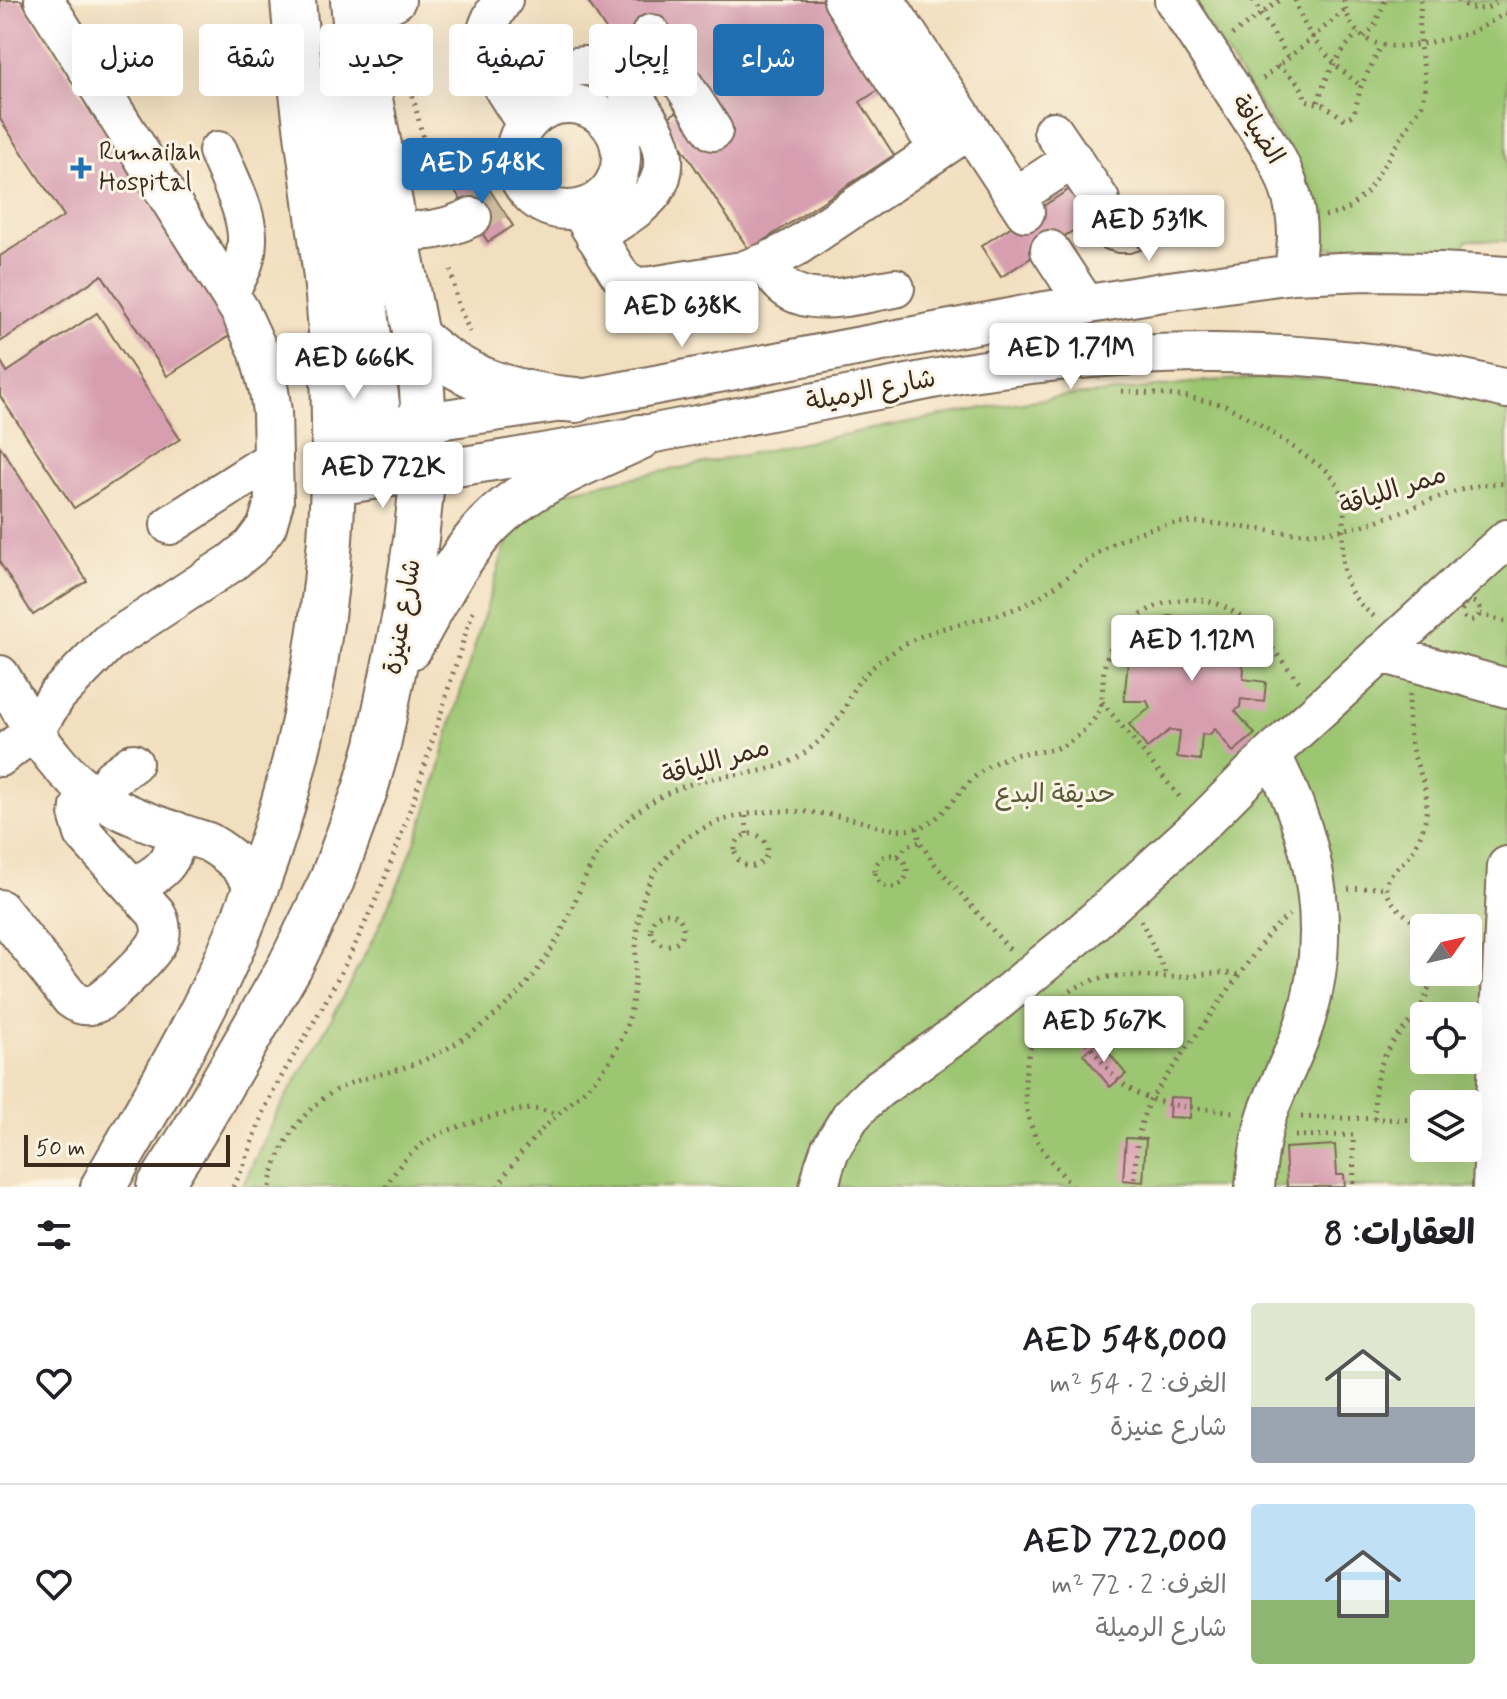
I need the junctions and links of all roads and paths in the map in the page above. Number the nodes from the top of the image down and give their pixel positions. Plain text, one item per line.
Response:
1 (44, 0) edge
2 (293, 0) edge
3 (503, 0) edge
4 (843, 0) edge
5 (885, 0) edge
6 (1174, 0) edge
7 (1253, 0) edge
8 (1280, 0) edge
9 (1295, 0) edge
10 (1344, 0) edge
11 (1385, 0) edge
12 (1421, 0) edge
13 (1458, 0) edge
14 (1499, 0) edge
15 (345, 7) edge
16 (1345, 10) junction
17 (1260, 13) junction
18 (1507, 13) edge
19 (398, 15) edge
20 (1361, 35) junction
21 (1313, 36) junction
22 (1225, 40) dead end
23 (1381, 45) junction
24 (1420, 45) junction
25 (1288, 57) junction
26 (1334, 64) junction
27 (1277, 66) junction
28 (1255, 85) dead end
29 (1361, 86) junction
30 (661, 96) edge
31 (691, 96) edge
32 (1318, 102) junction
33 (519, 113) junction
34 (627, 118) junction
35 (713, 131) dead end
36 (955, 139) junction
37 (218, 151) dead end
38 (435, 188) dead end
39 (497, 200) junction
40 (1100, 200) dead end
41 (1297, 219) junction
42 (587, 222) junction
43 (394, 230) junction
44 (1050, 250) dead end
45 (767, 262) junction
46 (451, 270) dead end
47 (1293, 274) junction
48 (1507, 276) edge
49 (895, 288) dead end
50 (228, 292) junction
51 (1086, 305) junction
52 (416, 336) junction
53 (471, 336) dead end
54 (1507, 389) edge
55 (1110, 390) dead end
56 (576, 400) junction
57 (424, 422) junction
58 (380, 429) junction
59 (335, 435) junction
60 (640, 437) junction
61 (273, 459) junction
62 (423, 472) junction
63 (1507, 484) edge
64 (334, 486) junction
65 (170, 525) dead end
66 (1344, 530) junction
67 (1507, 539) edge
68 (477, 599) dead end
69 (1480, 614) dead end
70 (1507, 622) edge
71 (108, 643) junction
72 (1400, 651) junction
73 (392, 679) junction
74 (4, 681) edge
75 (1507, 688) edge
76 (1102, 701) junction
77 (1322, 708) junction
78 (35, 730) junction
79 (1271, 754) junction
80 (0, 757) edge
81 (133, 763) dead end
82 (93, 795) junction
83 (746, 816) junction
84 (1201, 824) junction
85 (917, 828) junction
86 (176, 831) junction
87 (747, 834) junction
88 (920, 842) junction
89 (898, 856) junction
90 (1507, 866) edge
91 (1386, 887) junction
92 (133, 888) junction
93 (255, 888) junction
94 (1128, 891) junction
95 (1317, 896) junction
96 (0, 909) edge
97 (1410, 920) edge
98 (650, 930) junction
99 (636, 935) junction
100 (1031, 975) junction
101 (1239, 975) junction
102 (1167, 977) junction
103 (1482, 980) edge
104 (1501, 982) junction
105 (1429, 986) edge
106 (1055, 1004) junction
107 (1150, 1100) junction
108 (557, 1114) junction
109 (1375, 1119) junction
110 (1410, 1120) edge
111 (1264, 1126) junction
112 (105, 1177) edge
113 (159, 1187) edge
114 (233, 1187) edge
115 (270, 1187) edge
116 (386, 1187) edge
117 (498, 1187) edge
118 (819, 1187) edge
119 (1072, 1187) edge
120 (1134, 1187) edge
121 (1255, 1187) edge
122 (1354, 1187) edge
123 (1492, 1187) edge

1 - 50 street
2 - 59 main road
3 - 33 street
4 - 36 street
5 - 36 street
6 - 41 street, الضيافة
7 - 17 path
8 - 17 path
9 - 21 path
10 - 16 path
11 - 20 path
12 - 24 path
13 - 14 path
15 - 19 street
15 - 43 main road, شارع عنيزة
15 - 58 main road
16 - 20 path
16 - 21 path
17 - 22 path
17 - 25 path
18 - 24 path
19 - 38 path
20 - 23 path
20 - 26 path
21 - 25 path
21 - 26 path
23 - 24 path
23 - 29 path
24 - 41 path
25 - 27 path
26 - 29 path
26 - 32 path
27 - 28 path
27 - 32 path
29 - 32 path
30 - 34 street
31 - 35 street
33 - 34 street
33 - 39 street
34 - 42 street
36 - 40 street
36 - 45 street
37 - 50 street
39 - 42 street
39 - 43 street
41 - 47 street, الضيافة
42 - 45 street
43 - 52 main road, شارع عنيزة
44 - 51 street
45 - 49 street
46 - 53 path
47 - 48 street, شارع الرميلة
47 - 51 street, شارع الرميلة
50 - 61 street
51 - 56 street, شارع الرميلة
52 - 56 main road
52 - 57 main road, شارع عنيزة
54 - 60 street, شارع الرميلة
55 - 66 path
56 - 57 street, شارع الرميلة
57 - 58 street, شارع الرميلة
57 - 62 main road, شارع عنيزة
58 - 59 street, شارع الرميلة
58 - 62 main road
59 - 64 main road
60 - 62 street, شارع الرميلة
60 - 73 main road
61 - 65 street
61 - 71 street
62 - 64 street, شارع الرميلة
62 - 73 main road, شارع عنيزة
63 - 66 path, ممر اللياقة
64 - 93 main road
66 - 72 path
66 - 115 path, ممر اللياقة
67 - 72 street
68 - 114 path
69 - 70 path
71 - 74 street
71 - 78 street
72 - 75 street
72 - 77 street
72 - 91 path
73 - 113 main road, شارع عنيزة
74 - 78 street
76 - 77 path
76 - 84 path
76 - 85 path
77 - 79 street
78 - 80 street
78 - 82 street
79 - 84 street
79 - 95 street
81 - 82 street
82 - 86 street
82 - 92 street
83 - 85 path
83 - 87 path
83 - 99 path
84 - 94 street
85 - 88 path
86 - 92 street
86 - 93 street
87 - 87 path
88 - 89 path
88 - 100 path
89 - 89 path
90 - 104 street
91 - 95 path
91 - 97 path
92 - 96 street
93 - 112 main road
94 - 100 street
94 - 102 path
95 - 101 path
95 - 111 street
98 - 98 path
98 - 99 path
99 - 108 path
100 - 106 path
100 - 118 street
101 - 102 path
101 - 107 path
102 - 106 path
103 - 104 path
104 - 123 street
105 - 109 path
106 - 107 path
106 - 119 path
107 - 111 path
107 - 120 path
108 - 116 path
108 - 117 path
109 - 110 path
109 - 111 path
111 - 121 street
111 - 122 path

